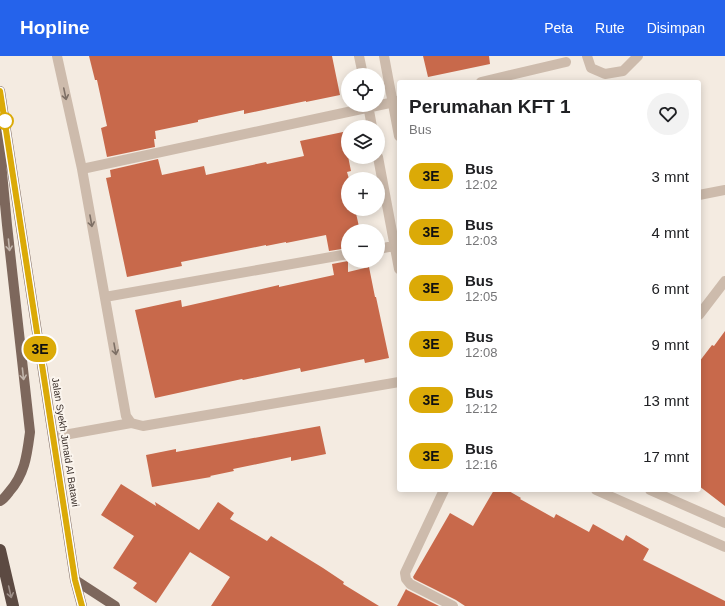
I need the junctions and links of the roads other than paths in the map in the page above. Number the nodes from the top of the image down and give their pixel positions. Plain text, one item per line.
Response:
1 (57, 56) edge
2 (359, 56) edge
3 (384, 56) edge
4 (587, 56) edge
5 (638, 56) edge
6 (566, 62) dead end
7 (362, 68) edge
8 (490, 80) edge
9 (0, 91) edge
10 (396, 102) edge
11 (385, 104) edge
12 (341, 112) edge
13 (397, 113) edge
14 (0, 122) edge
15 (379, 164) edge
16 (82, 169) junction
17 (725, 190) edge
18 (701, 194) edge
19 (397, 246) edge
20 (385, 248) edge
21 (341, 255) edge
22 (725, 281) edge
23 (105, 297) junction
24 (701, 312) edge
25 (397, 382) edge
26 (131, 423) junction
27 (53, 436) junction
28 (443, 492) edge
29 (601, 492) edge
30 (655, 492) edge
31 (0, 501) edge
32 (725, 523) edge
33 (725, 547) edge
34 (0, 550) edge
35 (75, 580) junction
36 (13, 606) edge
37 (82, 606) edge
38 (115, 606) edge
39 (453, 606) edge

1 -> 16 street
2 - 7 street
3 - 10 street
4 - 5 street
6 - 8 street
9 - 27 main road, Jalan Syekh Junaid Al Batawi
10 - 11 street
10 - 13 street
12 - 16 street
14 -> 31 main road
15 - 19 street
16 -> 23 street
17 - 18 street
19 - 20 street
21 - 23 street
22 - 24 street
23 -> 26 street
25 - 26 street
26 - 27 street
27 - 35 main road, Jalan Syekh Junaid Al Batawi
28 - 39 street
29 - 33 street
30 - 32 street
34 -> 36 highway
35 - 37 main road, Jalan Syekh Junaid Al Batawi
35 - 38 main road

